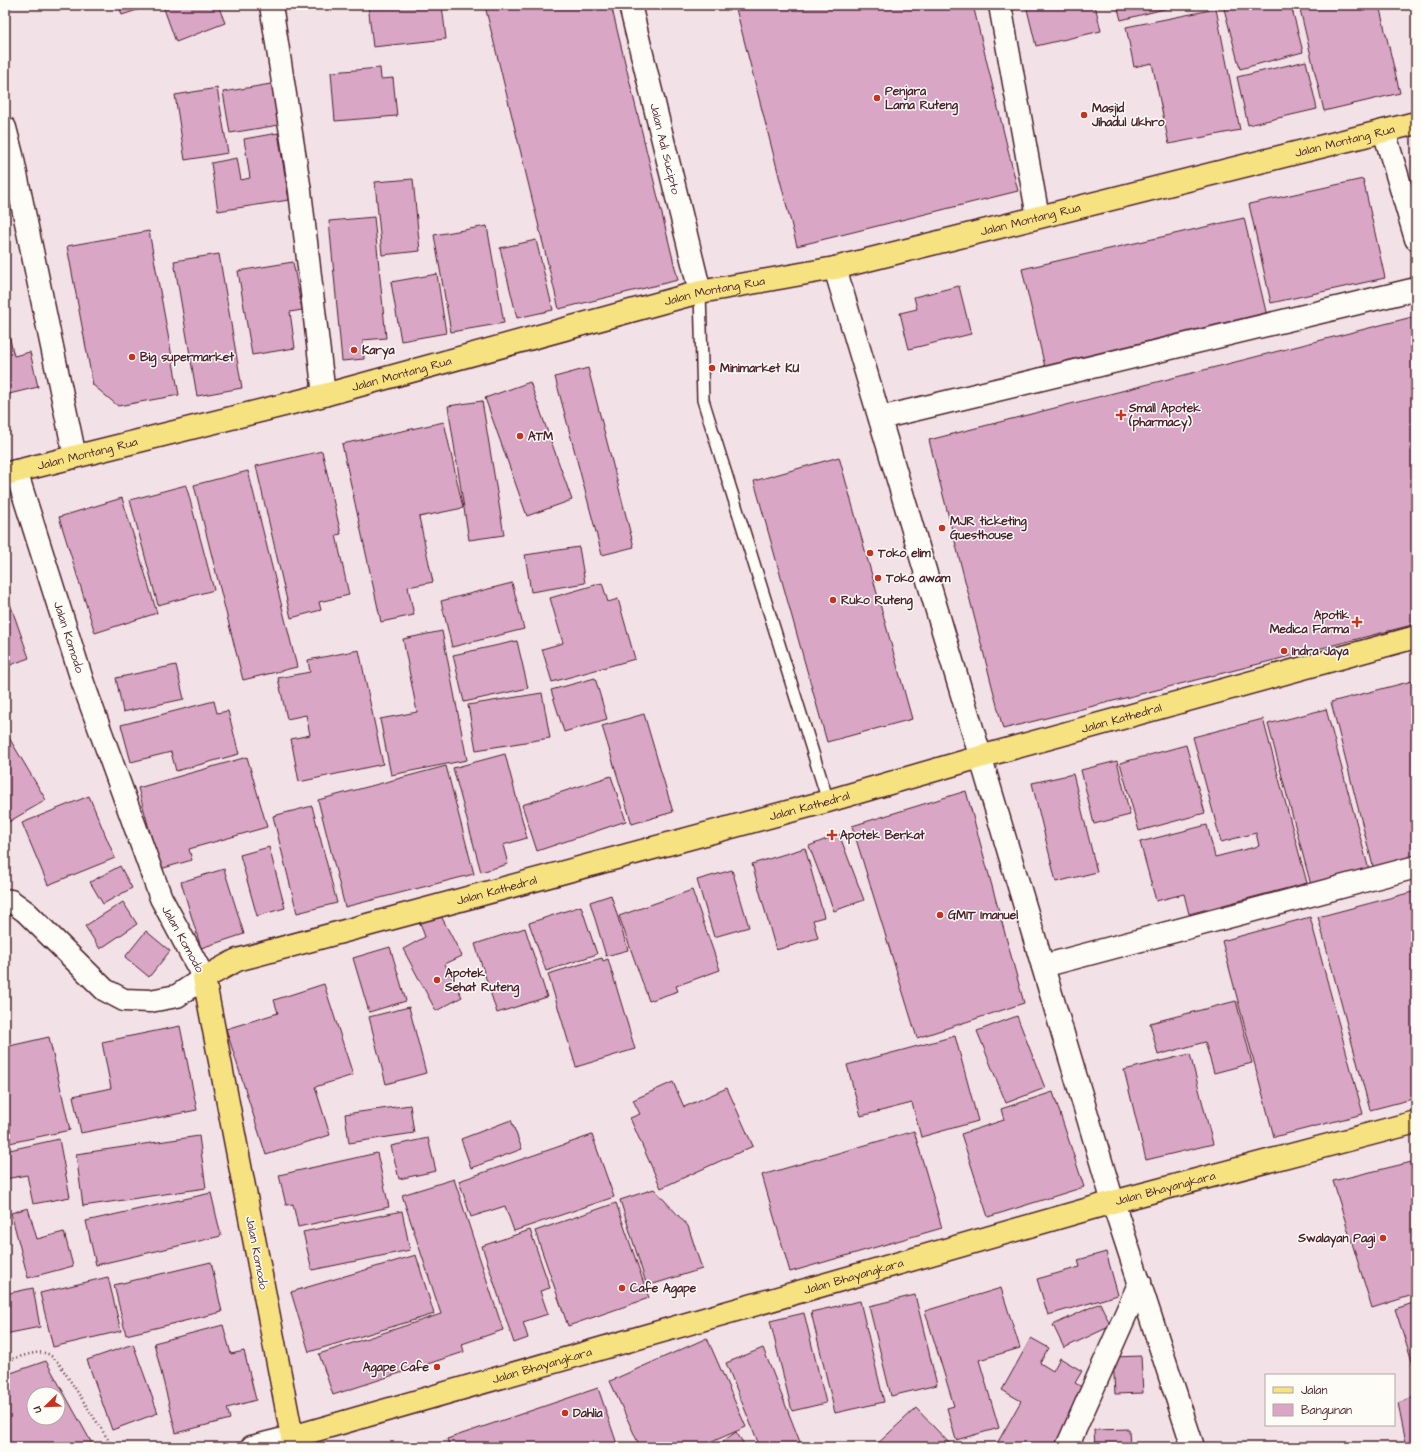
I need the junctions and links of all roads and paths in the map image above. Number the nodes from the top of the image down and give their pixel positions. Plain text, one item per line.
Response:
1 (271, 5) edge
2 (630, 5) edge
3 (1000, 5) edge
4 (1416, 123) edge
5 (5, 128) edge
6 (1384, 131) junction
7 (1038, 217) junction
8 (1416, 239) edge
9 (835, 268) junction
10 (1416, 289) edge
11 (700, 292) junction
12 (324, 395) junction
13 (880, 418) junction
14 (75, 457) junction
15 (10, 473) edge
16 (1416, 637) edge
17 (980, 757) junction
18 (828, 802) junction
19 (1416, 867) edge
20 (5, 900) edge
21 (1043, 966) junction
22 (204, 978) junction
23 (1416, 1122) edge
24 (1113, 1202) junction
25 (1140, 1282) junction
26 (5, 1361) edge
27 (293, 1442) edge
28 (113, 1447) edge
29 (252, 1447) edge
30 (1067, 1447) edge
31 (1193, 1447) edge

1 - 12 street
2 - 11 street, Jalan Adi Sucipto
3 - 7 street
4 - 6 main road, Jalan Montang Rua
5 - 14 street
6 - 7 main road, Jalan Montang Rua
6 - 8 street
7 - 9 main road, Jalan Montang Rua
9 - 11 main road, Jalan Montang Rua
9 - 13 street
10 - 13 street
11 - 12 main road, Jalan Montang Rua
11 - 18 lane
12 - 14 main road, Jalan Montang Rua
13 - 17 street
14 - 15 main road, Jalan Montang Rua
15 - 22 street, Jalan Komodo
16 - 17 main road, Jalan Kathedral
17 - 18 main road, Jalan Kathedral
17 - 21 street
18 - 22 main road, Jalan Kathedral
19 - 21 street
20 - 22 street
21 - 24 street
22 - 27 main road, Jalan Komodo
23 - 24 main road, Jalan Bhayangkara
24 - 25 street
24 - 27 main road, Jalan Bhayangkara
25 - 30 street
25 - 31 street
26 - 28 path
27 - 29 street

